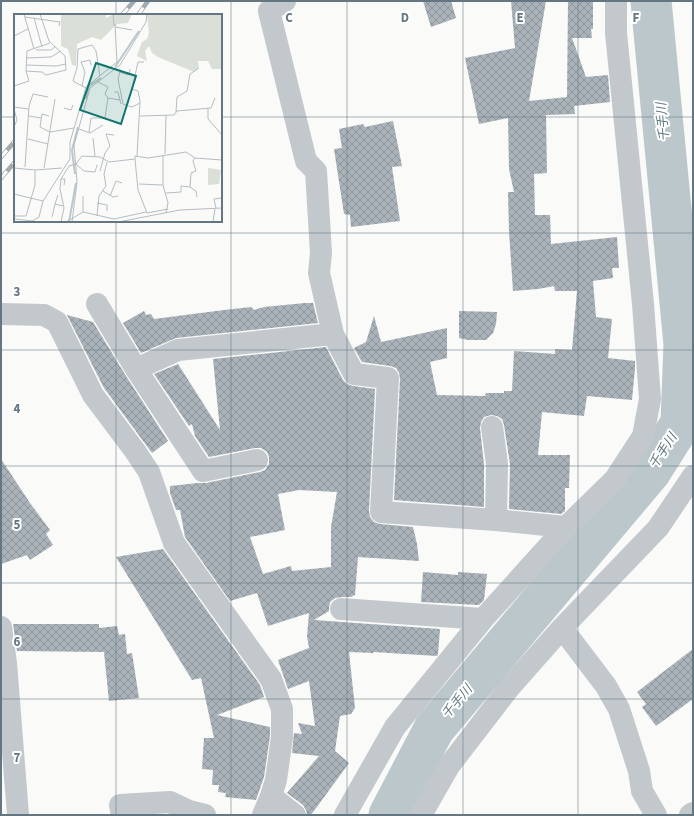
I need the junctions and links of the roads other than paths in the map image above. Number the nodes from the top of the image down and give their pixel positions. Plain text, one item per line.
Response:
1 (285, 1) edge
2 (616, 1) edge
3 (97, 304) dead end
4 (1, 314) edge
5 (333, 334) junction
6 (136, 369) junction
7 (492, 427) dead end
8 (257, 460) dead end
9 (693, 476) edge
10 (496, 520) junction
11 (566, 527) junction
12 (341, 609) dead end
13 (483, 619) junction
14 (1, 626) edge
15 (562, 628) junction
16 (267, 806) edge
17 (693, 813) edge
18 (194, 814) edge
19 (18, 815) edge
20 (122, 815) edge
21 (295, 815) edge
22 (345, 815) edge
23 (421, 815) edge
24 (656, 815) edge
25 (690, 815) edge

1 - 5 street
2 - 11 street
3 - 6 street
4 - 16 street
5 - 6 street
5 - 10 street
6 - 8 street
7 - 10 street
9 - 15 street
10 - 11 street
11 - 13 street
12 - 13 street
13 - 22 street
14 - 19 street
15 - 23 street
15 - 24 street
16 - 21 street
17 - 25 street
18 - 20 street

